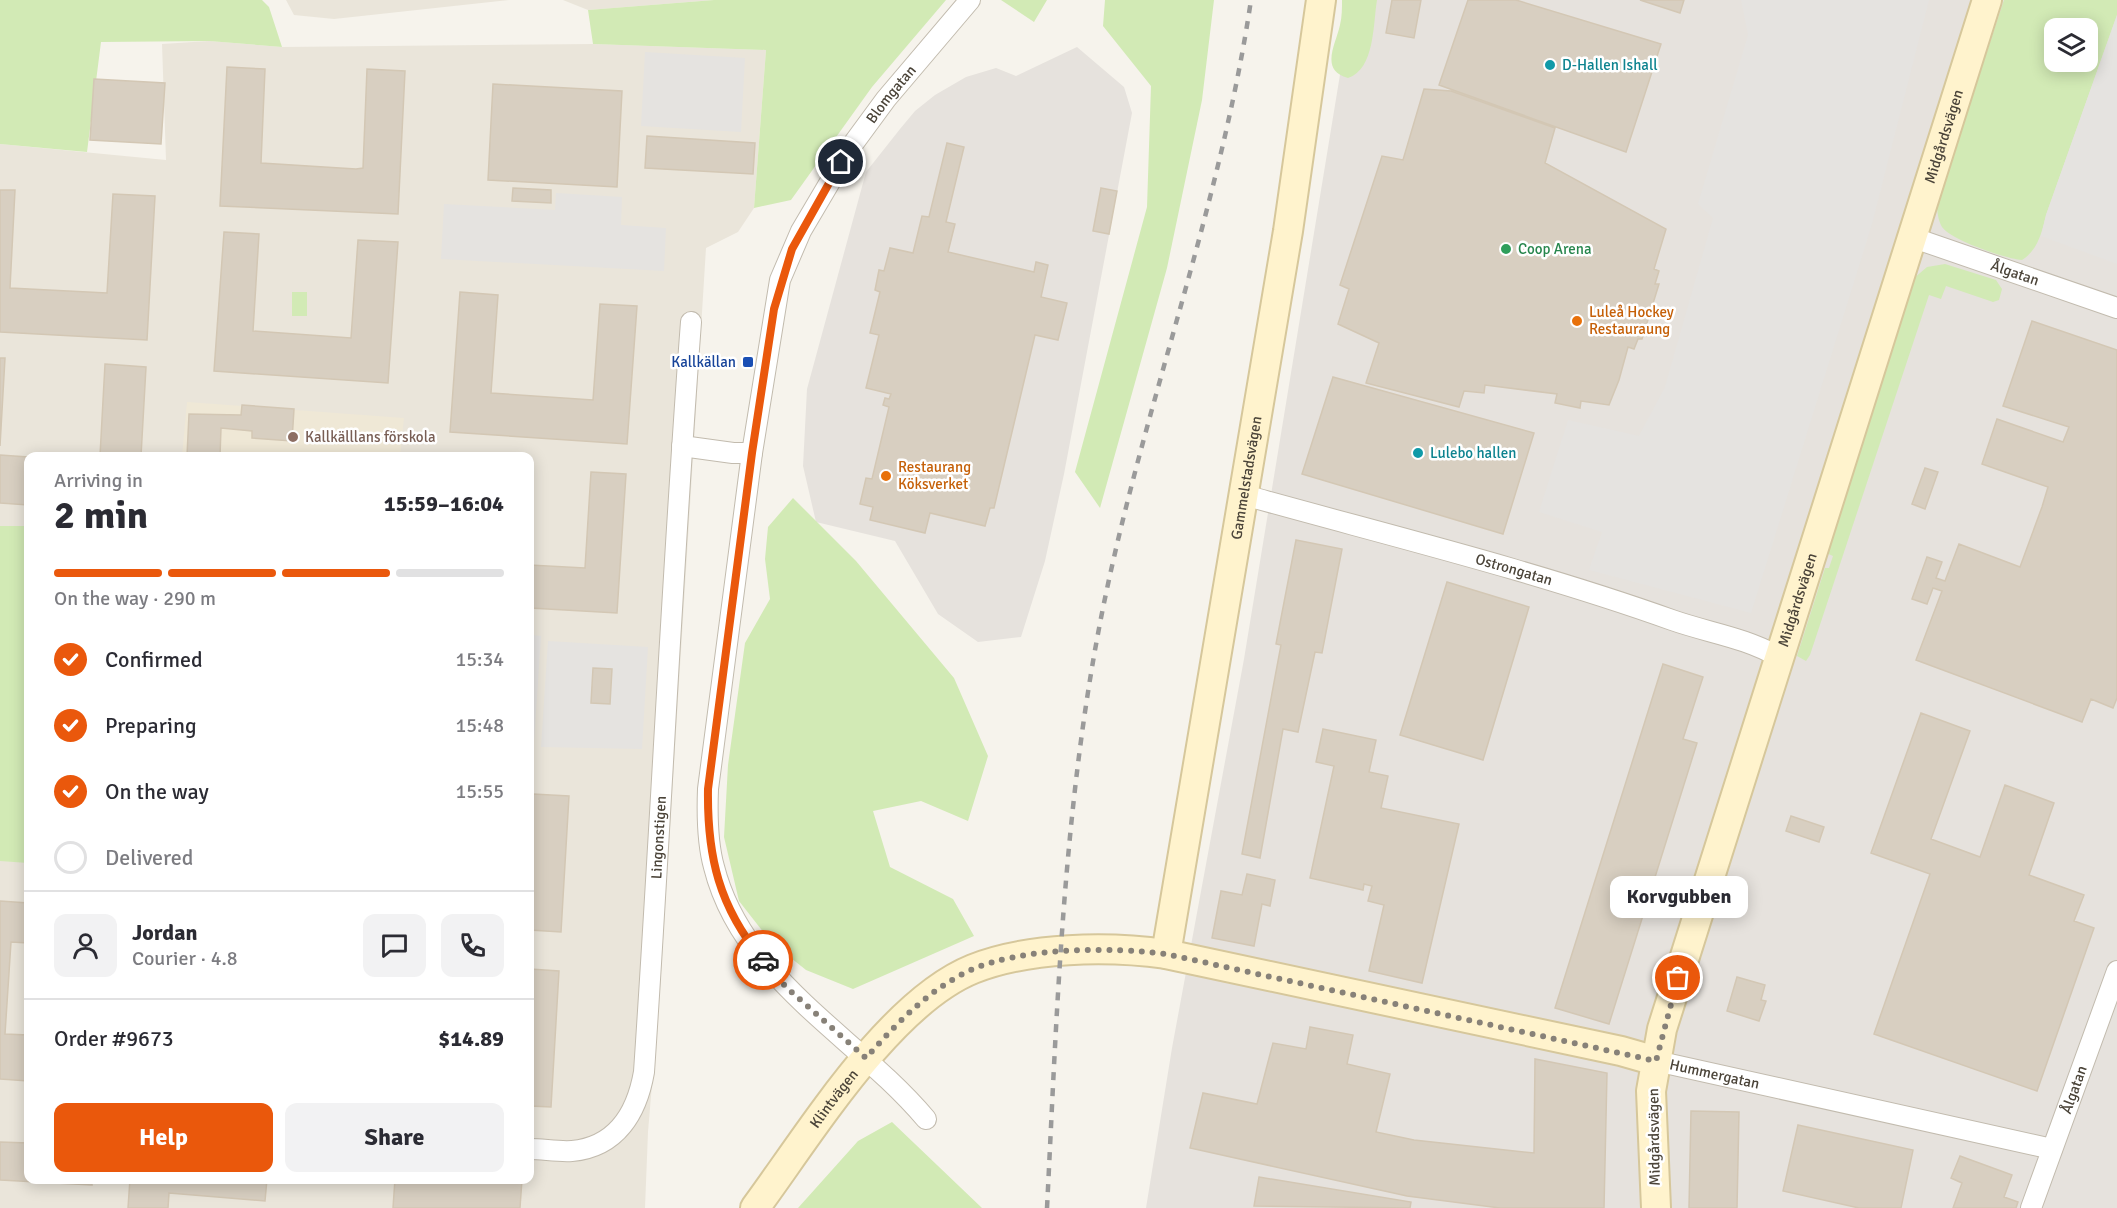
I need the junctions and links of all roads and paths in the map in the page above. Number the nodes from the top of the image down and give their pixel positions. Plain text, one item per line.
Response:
1 (970, 0) edge
2 (1321, 0) edge
3 (1987, 0) edge
4 (1911, 237) junction
5 (2117, 308) edge
6 (691, 322) dead end
7 (682, 446) junction
8 (752, 453) junction
9 (1244, 495) junction
10 (1779, 657) junction
11 (1166, 954) junction
12 (2117, 971) edge
13 (866, 1058) junction
14 (1656, 1061) junction
15 (926, 1119) dead end
16 (534, 1149) edge
17 (2052, 1149) junction
18 (755, 1208) edge
19 (1656, 1208) edge
20 (2031, 1208) edge

1 - 8 street, Blomgatan
2 - 9 street, Gammelstadsvägen
3 - 4 street, Midgårdsvägen
4 - 5 street, Ålgatan
4 - 10 street, Midgårdsvägen
6 - 7 street, Lingonstigen
7 - 8 street
7 - 16 street, Lingonstigen
8 - 13 street, Blomgatan
9 - 10 street, Ostrongatan
9 - 11 street, Gammelstadsvägen
10 - 14 street, Midgårdsvägen
11 - 13 street, Klintvägen
11 - 14 street, Hummergatan
12 - 17 street, Ålgatan
13 - 15 street, Blomgatan
13 - 18 street, Klintvägen
14 - 17 street, Hummergatan
14 - 19 street, Midgårdsvägen
17 - 20 street, Ålgatan

